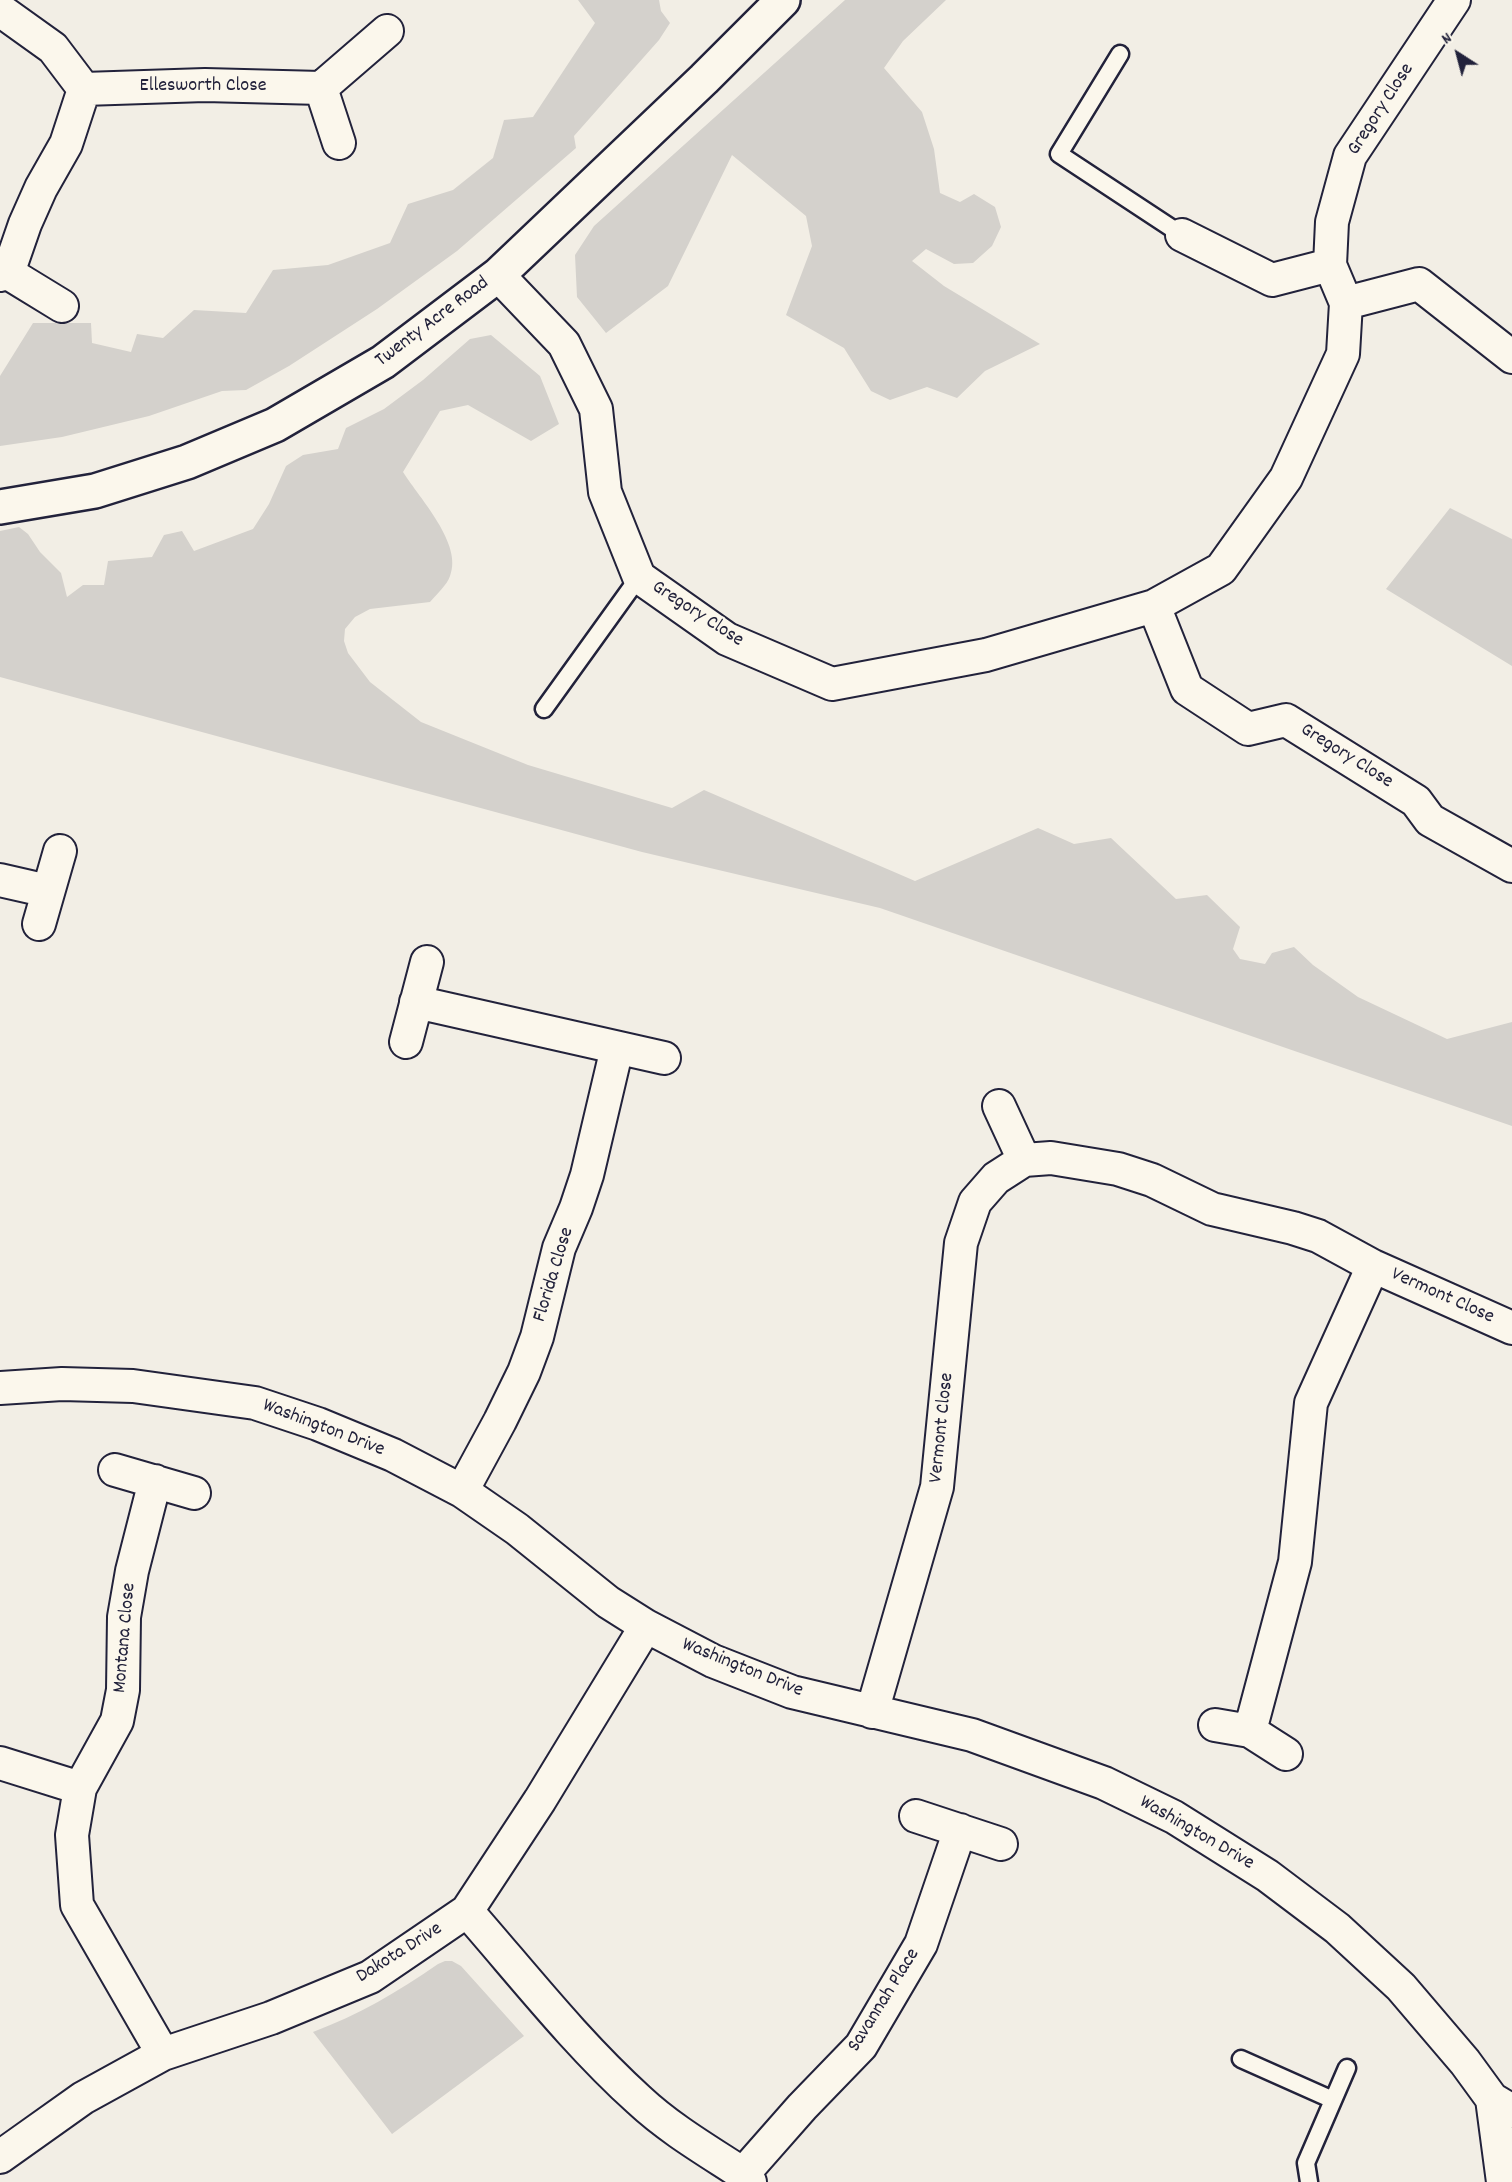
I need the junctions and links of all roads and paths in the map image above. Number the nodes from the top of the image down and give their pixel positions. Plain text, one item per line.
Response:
1 (783, 0) edge
2 (1454, 0) edge
3 (0, 10) edge
4 (387, 31) dead end
5 (1120, 54) dead end
6 (321, 88) junction
7 (84, 89) junction
8 (339, 143) dead end
9 (1182, 235) joint
10 (1330, 265) junction
11 (4, 274) edge
12 (498, 274) junction
13 (1347, 303) junction
14 (62, 306) dead end
15 (1512, 357) edge
16 (0, 507) edge
17 (639, 577) junction
18 (1154, 606) junction
19 (544, 709) dead end
20 (60, 851) dead end
21 (1512, 866) edge
22 (0, 880) edge
23 (48, 891) junction
24 (39, 924) dead end
25 (427, 962) dead end
26 (416, 1002) junction
27 (406, 1042) dead end
28 (617, 1048) junction
29 (664, 1058) dead end
30 (999, 1106) dead end
31 (1024, 1160) junction
32 (1373, 1266) junction
33 (1512, 1328) edge
34 (0, 1388) edge
35 (115, 1470) dead end
36 (155, 1481) junction
37 (462, 1491) junction
38 (194, 1493) dead end
39 (646, 1626) junction
40 (872, 1712) junction
41 (1215, 1725) dead end
42 (1250, 1731) junction
43 (1286, 1754) dead end
44 (0, 1762) edge
45 (80, 1788) junction
46 (916, 1816) dead end
47 (960, 1830) junction
48 (1001, 1844) dead end
49 (467, 1911) junction
50 (163, 2054) junction
51 (1241, 2059) dead end
52 (1347, 2068) dead end
53 (1333, 2100) junction
54 (1502, 2105) edge
55 (0, 2157) edge
56 (746, 2178) edge
57 (1309, 2182) edge
58 (1503, 2182) edge

1 - 12 street, Twenty Acre Road
2 - 10 street, Gregory Close
3 - 7 street
4 - 6 street
5 - 9 lane
6 - 7 street, Ellesworth Close
6 - 8 street
7 - 11 street
9 - 10 street
10 - 13 street, Gregory Close
11 - 14 street
12 - 16 street, Twenty Acre Road
12 - 17 street, Gregory Close
13 - 15 street
13 - 18 street, Gregory Close
17 - 18 street, Gregory Close
17 - 19 lane
18 - 21 street, Gregory Close
20 - 23 street
22 - 23 street
23 - 24 street
25 - 26 street
26 - 27 street
26 - 28 street
28 - 29 street
28 - 37 street, Florida Close
30 - 31 street
31 - 32 street, Vermont Close
31 - 40 street, Vermont Close
32 - 33 street, Vermont Close
32 - 42 street, Vermont Close
34 - 37 street, Washington Drive
35 - 36 street
36 - 38 street
36 - 45 street, Montana Close
37 - 39 street, Washington Drive
39 - 40 street, Washington Drive
39 - 49 street, Dakota Drive
40 - 54 street, Washington Drive
41 - 42 street
42 - 43 street
44 - 45 street
45 - 50 street, Montana Close
46 - 47 street
47 - 48 street
47 - 56 street, Savannah Place
49 - 50 street, Dakota Drive
49 - 56 street, Savannah Place
50 - 55 street, Dakota Drive
51 - 53 lane
52 - 53 lane
53 - 57 lane
54 - 58 street, Washington Drive

